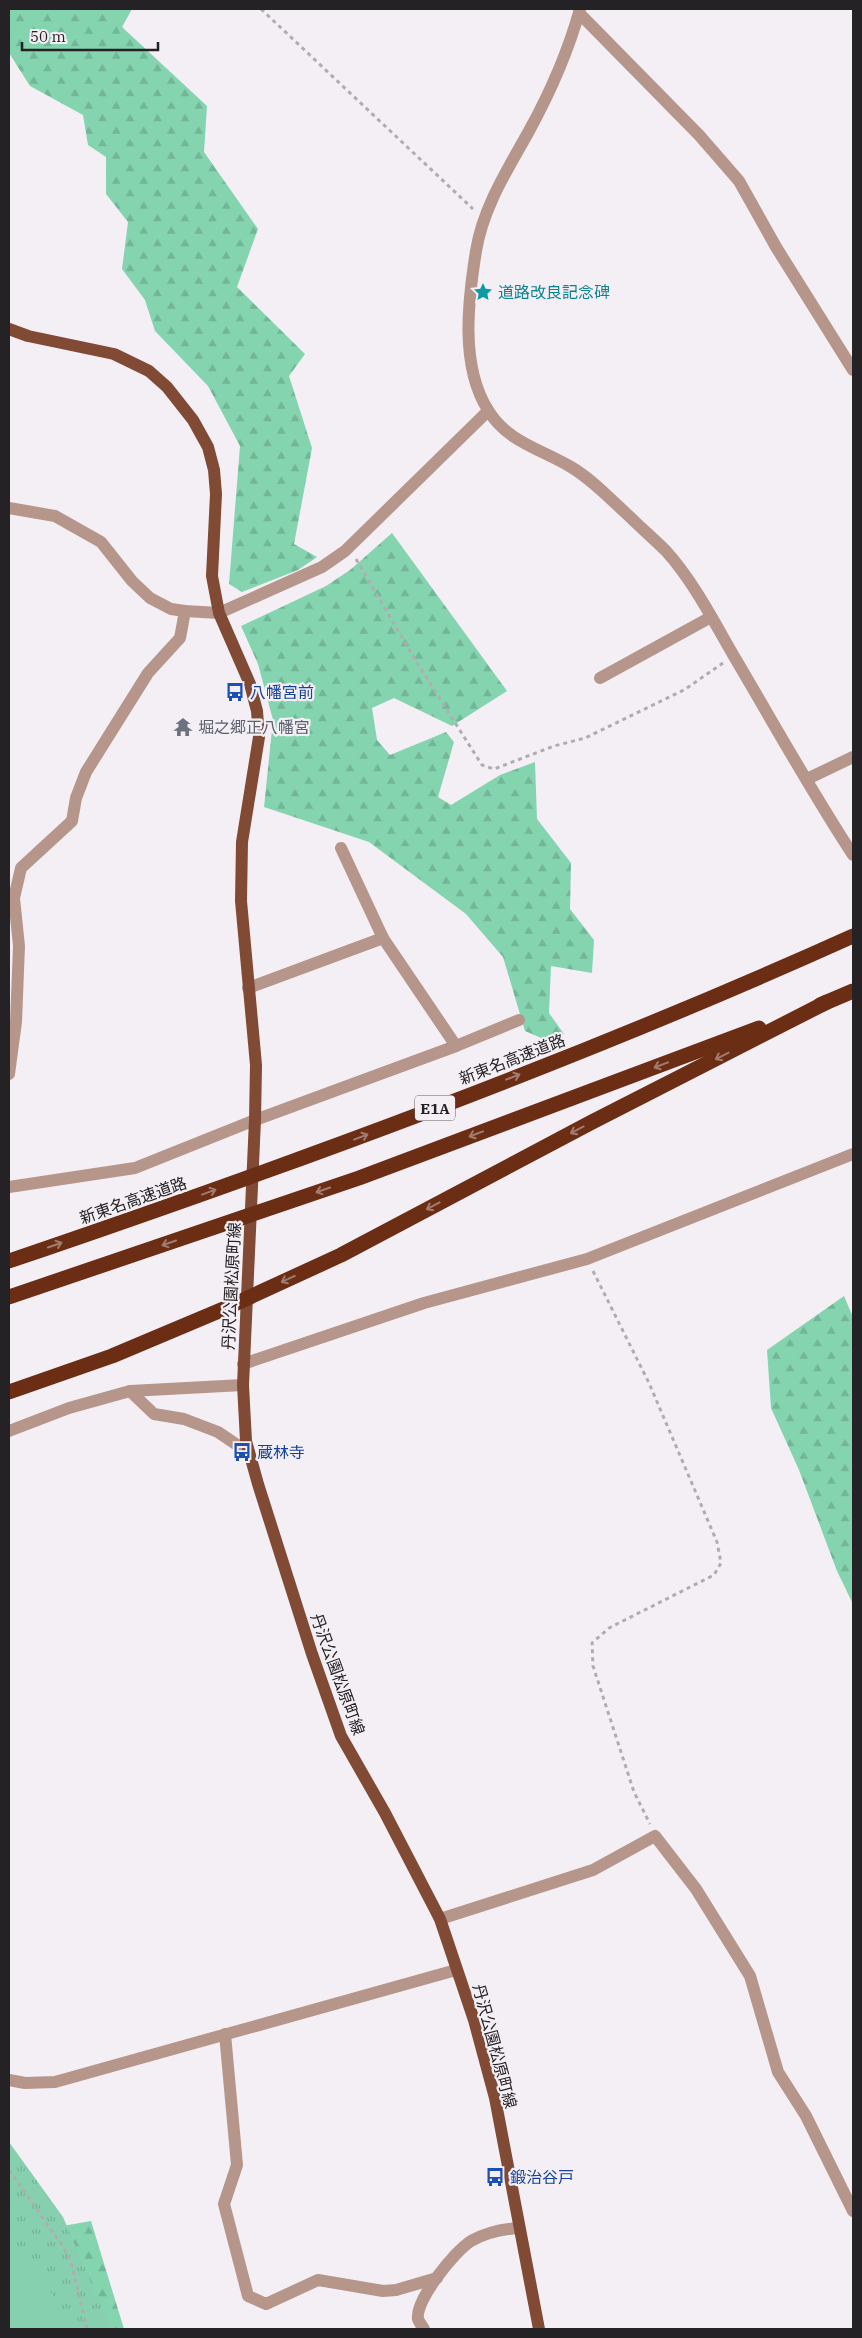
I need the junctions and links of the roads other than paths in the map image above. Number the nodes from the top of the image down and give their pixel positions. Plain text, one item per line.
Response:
1 (580, 11) edge
2 (9, 329) edge
3 (853, 370) edge
4 (488, 411) junction
5 (9, 508) edge
6 (185, 612) junction
7 (219, 613) junction
8 (712, 617) junction
9 (600, 678) dead end
10 (853, 757) edge
11 (807, 779) junction
12 (341, 848) dead end
13 (853, 855) edge
14 (853, 936) edge
15 (383, 938) junction
16 (14, 946) edge
17 (248, 988) junction
18 (853, 991) edge
19 (827, 1002) junction
20 (519, 1020) dead end
21 (456, 1046) junction
22 (9, 1074) edge
23 (255, 1120) junction
24 (853, 1154) edge
25 (9, 1187) edge
26 (9, 1261) edge
27 (9, 1297) edge
28 (243, 1364) junction
29 (243, 1385) junction
30 (130, 1391) junction
31 (9, 1392) edge
32 (9, 1432) edge
33 (249, 1453) junction
34 (440, 1919) junction
35 (456, 1970) junction
36 (225, 2034) junction
37 (9, 2080) edge
38 (853, 2211) edge
39 (519, 2228) junction
40 (437, 2278) junction
41 (424, 2329) edge
42 (538, 2329) edge

1 - 3 street
1 - 4 street
2 - 7 main road, 丹沢公園松原町線
4 - 7 street
4 - 8 street
5 - 6 street
6 - 7 street
6 - 16 street
7 - 17 main road, 丹沢公園松原町線
8 - 9 street
8 - 11 street
10 - 11 street
11 - 13 street
12 - 15 street
26 -> 14 highway, 新東名高速道路 / E1A
15 - 17 street
15 - 21 street
16 - 22 street
17 - 23 main road, 丹沢公園松原町線
18 - 19 highway, E1A
19 -> 27 highway, E1A
19 -> 31 highway
20 - 21 street
21 - 23 street
23 - 25 street
23 - 28 main road, 丹沢公園松原町線
24 - 28 street
28 - 29 main road, 丹沢公園松原町線
29 - 30 street
29 - 33 main road, 丹沢公園松原町線
30 - 32 street
30 - 33 street
33 - 34 main road, 丹沢公園松原町線
34 - 35 main road, 丹沢公園松原町線
34 - 38 street
35 - 36 street
35 - 39 main road, 丹沢公園松原町線
36 - 37 street
36 - 40 street
39 - 40 street
39 - 42 main road, 丹沢公園松原町線
40 - 41 street

